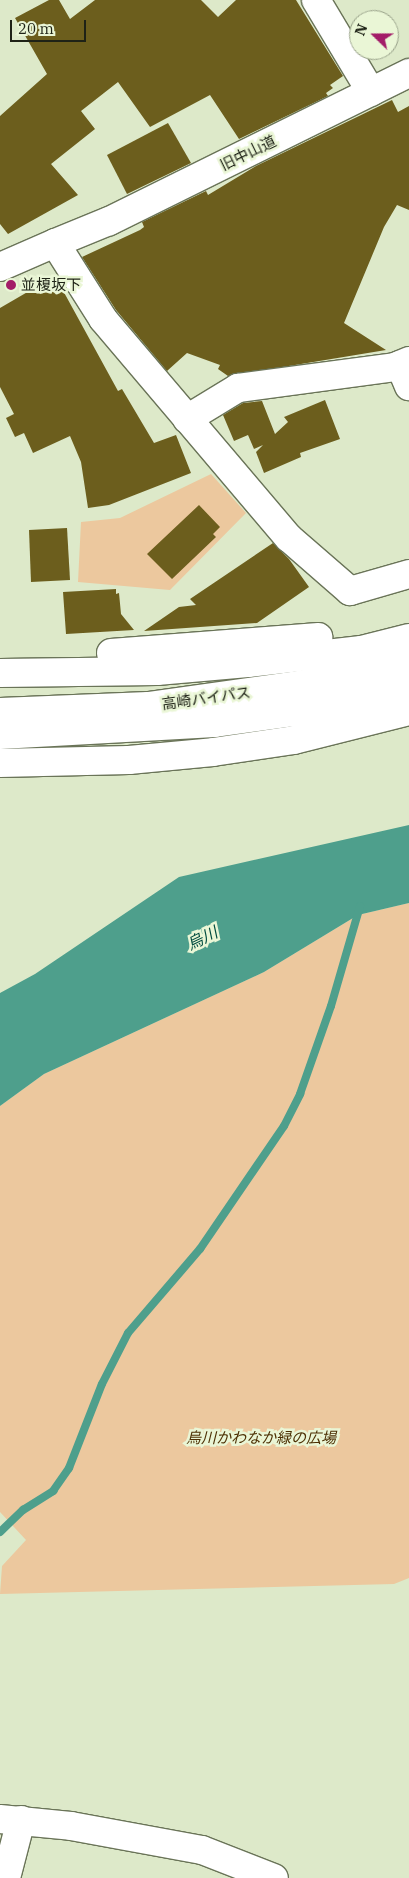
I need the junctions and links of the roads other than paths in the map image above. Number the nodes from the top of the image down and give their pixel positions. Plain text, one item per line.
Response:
1 (316, 0) edge
2 (409, 73) edge
3 (371, 92) junction
4 (54, 243) junction
5 (0, 267) edge
6 (406, 370) edge
7 (187, 418) junction
8 (409, 574) edge
9 (409, 624) edge
10 (409, 638) edge
11 (0, 656) edge
12 (409, 661) edge
13 (0, 673) edge
14 (409, 686) edge
15 (409, 711) edge
16 (0, 712) edge
17 (0, 734) edge
18 (0, 763) edge
19 (11, 1819) edge
20 (6, 1878) edge
21 (274, 1878) edge

1 - 3 main road
2 - 3 main road, 旧中山道
3 - 4 main road, 旧中山道
4 - 5 main road, 旧中山道
4 - 7 main road
6 - 7 main road
7 - 8 main road
9 - 11 main road
10 - 13 main road
12 - 16 main road, 高崎バイパス
14 - 17 main road, 高崎バイパス
15 - 18 main road
19 - 20 main road
19 - 21 main road

